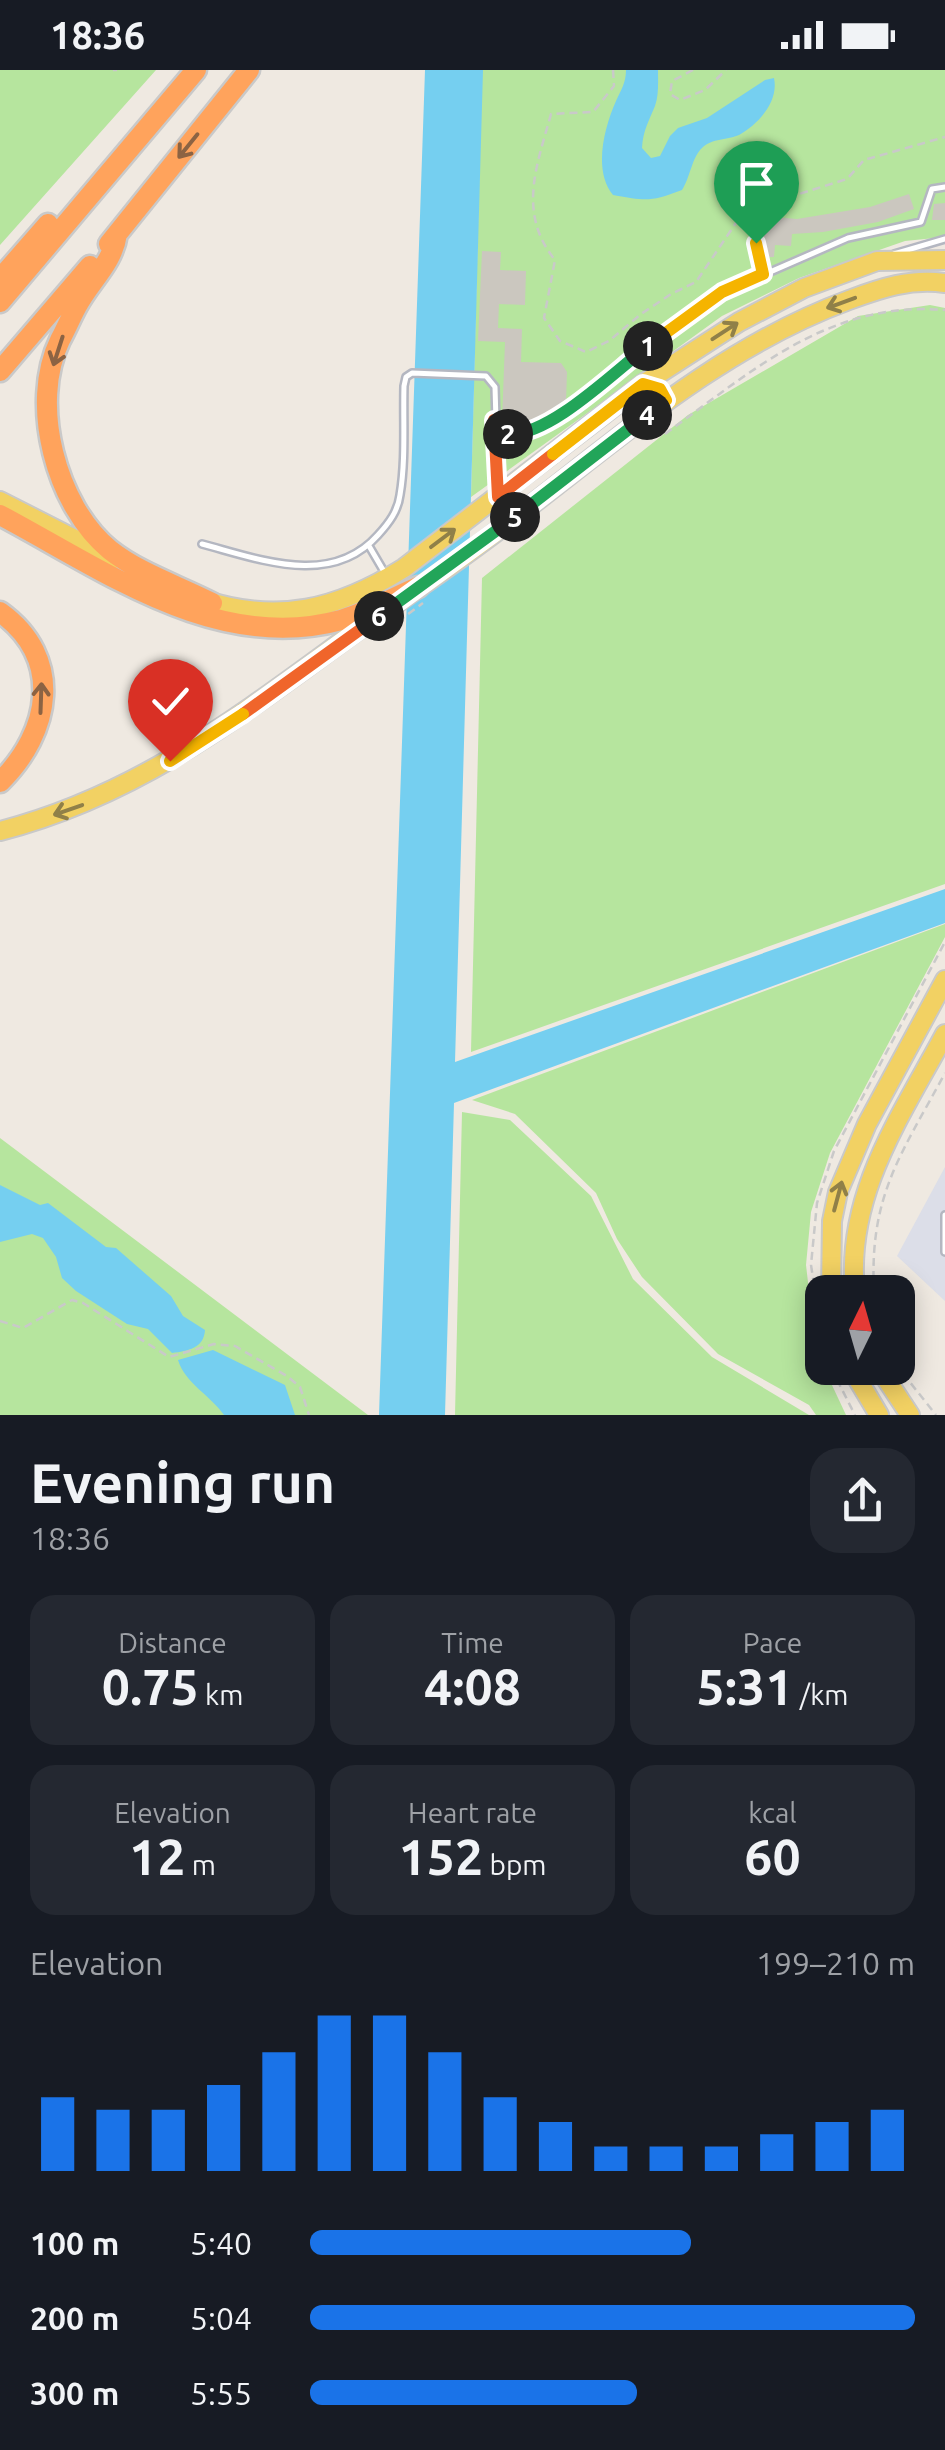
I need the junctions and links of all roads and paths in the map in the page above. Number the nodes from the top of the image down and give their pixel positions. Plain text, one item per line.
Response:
1 (196, 70) edge
2 (250, 70) edge
3 (613, 70) edge
4 (693, 70) edge
5 (726, 70) edge
6 (945, 137) edge
7 (945, 186) edge
8 (754, 205) junction
9 (118, 234) junction
10 (945, 240) edge
11 (945, 260) edge
12 (877, 261) junction
13 (763, 274) junction
14 (0, 279) edge
15 (942, 281) edge
16 (0, 302) edge
17 (945, 310) edge
18 (0, 371) edge
19 (643, 384) junction
20 (666, 400) junction
21 (494, 420) junction
22 (665, 434) dead end
23 (0, 501) edge
24 (490, 503) junction
25 (0, 515) edge
26 (202, 544) dead end
27 (368, 546) junction
28 (387, 578) junction
29 (418, 587) junction
30 (212, 602) junction
31 (0, 612) edge
32 (0, 782) edge
33 (0, 831) edge
34 (945, 980) edge
35 (945, 1034) edge
36 (945, 1073) edge
37 (945, 1215) edge
38 (945, 1252) edge
39 (831, 1275) edge
40 (855, 1275) edge
41 (873, 1275) edge
42 (0, 1320) edge
43 (840, 1385) edge
44 (861, 1385) edge
45 (890, 1385) edge
46 (912, 1385) edge
47 (309, 1415) edge
48 (855, 1415) edge
49 (879, 1415) edge
50 (910, 1415) edge
51 (936, 1415) edge

1 - 14 highway
1 - 16 highway
2 -> 9 highway
3 - 8 path
4 - 5 path
6 - 8 path
7 - 13 lane
8 - 13 path
9 - 18 highway
9 -> 30 highway
10 - 12 lane
11 - 12 main road
19 -> 12 main road
13 - 21 lane
15 -> 20 main road
17 - 22 path
19 - 20 main road
19 - 24 main road
20 - 29 main road
21 - 24 lane
21 - 27 lane
23 - 30 main road
28 -> 24 main road
25 - 29 highway
26 - 27 lane
27 - 28 lane
28 - 30 main road
29 -> 33 main road
32 -> 31 highway
39 -> 34 main road
35 - 40 main road
36 - 41 path
37 - 38 lane
42 - 47 path
43 - 48 path
44 - 49 main road
45 - 50 main road
46 - 51 path

